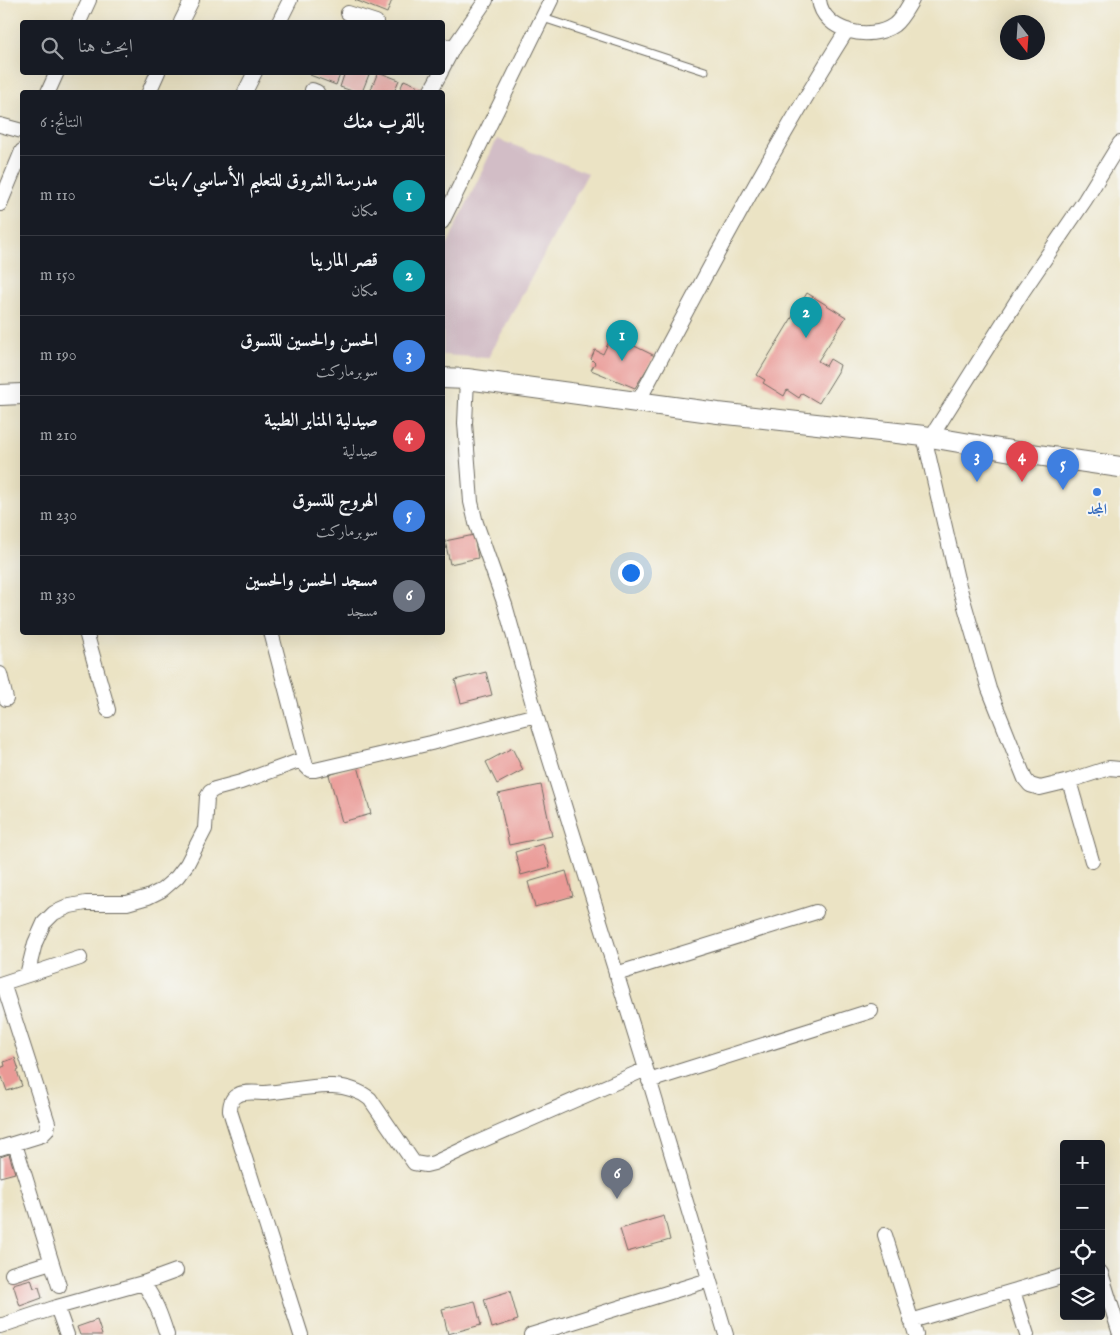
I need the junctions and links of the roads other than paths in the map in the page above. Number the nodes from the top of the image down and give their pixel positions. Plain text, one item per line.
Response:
1 (89, 0) edge
2 (192, 0) edge
3 (290, 0) edge
4 (486, 0) edge
5 (551, 0) edge
6 (819, 0) edge
7 (912, 0) edge
8 (348, 13) dead end
9 (542, 18) junction
10 (80, 20) edge
11 (183, 20) edge
12 (280, 20) edge
13 (370, 20) edge
14 (847, 30) junction
15 (448, 46) edge
16 (705, 71) dead end
17 (56, 75) edge
18 (157, 75) edge
19 (254, 75) edge
20 (439, 75) edge
21 (49, 90) edge
22 (150, 90) edge
23 (246, 90) edge
24 (431, 90) edge
25 (0, 125) edge
26 (20, 130) edge
27 (1120, 143) edge
28 (20, 156) edge
29 (0, 204) edge
30 (445, 216) edge
31 (445, 378) edge
32 (467, 379) junction
33 (20, 394) edge
34 (0, 395) edge
35 (638, 402) junction
36 (927, 437) junction
37 (1120, 467) edge
38 (87, 635) edge
39 (272, 635) edge
40 (0, 674) edge
41 (6, 699) dead end
42 (108, 710) dead end
43 (536, 715) junction
44 (304, 758) junction
45 (1120, 769) edge
46 (1069, 781) junction
47 (1092, 861) dead end
48 (816, 912) dead end
49 (80, 958) dead end
50 (616, 974) junction
51 (27, 975) junction
52 (1, 983) edge
53 (871, 1011) dead end
54 (647, 1075) junction
55 (15, 1144) junction
56 (0, 1148) edge
57 (885, 1235) dead end
58 (51, 1262) junction
59 (176, 1271) dead end
60 (12, 1274) dead end
61 (1102, 1275) edge
62 (1060, 1277) edge
63 (709, 1280) junction
64 (143, 1283) junction
65 (59, 1286) dead end
66 (1013, 1291) junction
67 (57, 1307) junction
68 (911, 1321) junction
69 (0, 1326) edge
70 (1120, 1334) edge
71 (66, 1335) edge
72 (167, 1335) edge
73 (301, 1335) edge
74 (531, 1335) edge
75 (726, 1335) edge
76 (916, 1335) edge
77 (1027, 1335) edge

1 - 10 street
2 - 11 street
3 - 12 street
4 - 15 street
5 - 9 street
6 - 14 street
7 - 14 street
8 - 13 street
9 - 16 lane
9 - 30 street
14 - 35 street
17 - 21 street
18 - 22 street
19 - 23 street
20 - 24 street
25 - 26 street
27 - 36 street
28 - 29 street
31 - 32 main road
32 - 35 main road
32 - 43 street
33 - 34 main road
35 - 36 main road
36 - 37 main road
36 - 46 street
38 - 42 street
39 - 44 street
40 - 41 street
43 - 44 street
43 - 50 street
44 - 51 street
45 - 46 street
46 - 47 street
48 - 50 street
49 - 51 street
50 - 54 street
51 - 52 street
52 - 55 street
53 - 54 street
54 - 63 street
54 - 73 street
55 - 56 street
55 - 58 street
57 - 68 street
58 - 60 street
58 - 65 street
59 - 64 street
61 - 70 street
62 - 66 street
63 - 74 street
63 - 75 street
64 - 67 street
64 - 72 street
66 - 68 street
66 - 77 street
67 - 69 street
67 - 71 street
68 - 76 street

